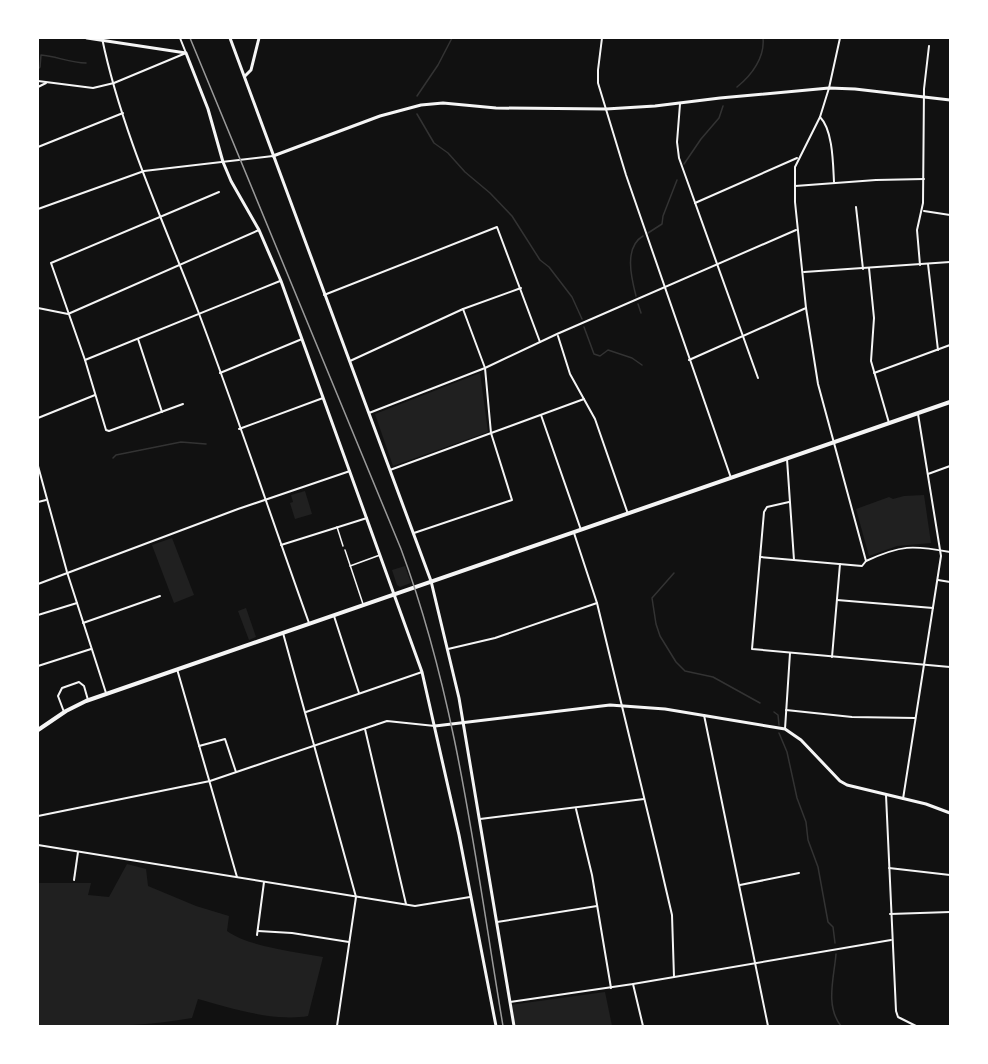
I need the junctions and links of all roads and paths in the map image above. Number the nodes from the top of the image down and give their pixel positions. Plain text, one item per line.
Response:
1 (87, 38) edge
2 (180, 38) edge
3 (230, 38) edge
4 (259, 38) edge
5 (602, 38) edge
6 (840, 38) edge
7 (102, 39) edge
8 (929, 46) dead end
9 (186, 53) junction
10 (245, 76) junction
11 (38, 81) edge
12 (48, 82) junction
13 (114, 83) junction
14 (38, 87) edge
15 (829, 88) junction
16 (924, 97) junction
17 (951, 100) edge
18 (680, 104) junction
19 (606, 109) junction
20 (123, 113) junction
21 (820, 117) junction
22 (38, 147) edge
23 (273, 156) junction
24 (799, 158) junction
25 (223, 162) junction
26 (144, 171) junction
27 (924, 179) junction
28 (834, 182) junction
29 (795, 186) junction
30 (219, 192) dead end
31 (695, 202) junction
32 (856, 207) dead end
33 (38, 208) edge
34 (922, 211) junction
35 (951, 215) edge
36 (160, 216) junction
37 (797, 229) junction
38 (259, 230) junction
39 (951, 262) edge
40 (718, 264) junction
41 (928, 264) junction
42 (180, 265) junction
43 (920, 265) junction
44 (869, 268) junction
45 (863, 269) junction
46 (803, 272) junction
47 (281, 281) junction
48 (521, 288) junction
49 (664, 288) junction
50 (324, 295) junction
51 (38, 308) edge
52 (806, 308) junction
53 (463, 309) junction
54 (68, 314) junction
55 (199, 315) junction
56 (557, 334) junction
57 (744, 337) junction
58 (138, 339) junction
59 (302, 339) junction
60 (540, 342) junction
61 (951, 345) edge
62 (938, 350) junction
63 (85, 360) junction
64 (689, 360) junction
65 (350, 361) junction
66 (485, 368) junction
67 (220, 373) junction
68 (874, 373) junction
69 (758, 378) dead end
70 (95, 395) junction
71 (323, 398) junction
72 (584, 399) junction
73 (951, 402) edge
74 (183, 404) dead end
75 (162, 412) junction
76 (369, 413) junction
77 (918, 414) junction
78 (541, 415) junction
79 (38, 418) edge
80 (889, 423) junction
81 (240, 429) junction
82 (491, 433) junction
83 (834, 441) junction
84 (787, 459) junction
85 (38, 466) edge
86 (951, 466) edge
87 (390, 470) junction
88 (350, 471) junction
89 (927, 474) junction
90 (731, 478) junction
91 (46, 500) junction
92 (265, 500) junction
93 (38, 502) edge
94 (789, 502) junction
95 (628, 514) junction
96 (367, 518) junction
97 (337, 528) junction
98 (581, 530) junction
99 (414, 533) junction
100 (573, 533) junction
101 (281, 546) junction
102 (343, 546) dead end
103 (345, 550) dead end
104 (940, 550) junction
105 (951, 552) edge
106 (381, 555) junction
107 (760, 557) junction
108 (795, 560) junction
109 (866, 561) junction
110 (840, 564) junction
111 (350, 566) junction
112 (67, 572) junction
113 (938, 580) junction
114 (431, 581) junction
115 (951, 582) edge
116 (38, 584) edge
117 (395, 594) junction
118 (160, 596) dead end
119 (837, 600) junction
120 (76, 603) junction
121 (597, 603) junction
122 (363, 605) junction
123 (934, 608) junction
124 (38, 615) edge
125 (333, 615) junction
126 (83, 623) junction
127 (309, 623) junction
128 (283, 633) junction
129 (91, 649) junction
130 (448, 649) junction
131 (790, 653) junction
132 (832, 657) junction
133 (925, 664) junction
134 (38, 666) edge
135 (951, 667) edge
136 (177, 669) junction
137 (422, 672) junction
138 (359, 693) junction
139 (106, 694) junction
140 (88, 701) junction
141 (622, 705) junction
142 (786, 710) junction
143 (64, 712) junction
144 (306, 712) junction
145 (704, 715) junction
146 (916, 718) junction
147 (463, 724) junction
148 (435, 726) junction
149 (366, 729) junction
150 (785, 729) junction
151 (38, 730) edge
152 (199, 746) junction
153 (315, 746) junction
154 (236, 772) junction
155 (210, 781) junction
156 (886, 795) junction
157 (644, 799) junction
158 (903, 799) junction
159 (576, 809) junction
160 (951, 813) edge
161 (38, 816) edge
162 (478, 819) junction
163 (38, 845) edge
164 (78, 852) junction
165 (889, 868) junction
166 (799, 873) dead end
167 (951, 875) edge
168 (237, 877) junction
169 (74, 880) dead end
170 (264, 882) junction
171 (740, 885) junction
172 (356, 897) junction
173 (471, 897) junction
174 (406, 904) junction
175 (597, 906) junction
176 (951, 912) edge
177 (891, 914) junction
178 (496, 922) junction
179 (891, 940) junction
180 (349, 942) junction
181 (756, 962) junction
182 (674, 977) junction
183 (633, 984) junction
184 (611, 988) junction
185 (510, 1002) junction
186 (190, 1026) edge
187 (202, 1026) edge
188 (337, 1026) edge
189 (496, 1026) edge
190 (514, 1026) edge
191 (643, 1026) edge
192 (768, 1026) edge
193 (916, 1026) edge

1 - 7 street
2 - 9 street
3 - 10 street
4 - 10 street
5 - 19 street
6 - 15 street
7 - 9 street
7 - 13 street
8 - 16 street
9 - 13 street
9 - 25 street
10 - 23 street
11 - 12 street
12 - 13 street
12 - 14 street
13 - 20 street
15 - 16 street
15 - 18 street
15 - 21 street
16 - 17 street
16 - 27 street
18 - 19 street
18 - 31 street
19 - 23 street
19 - 49 street
20 - 22 street
20 - 26 street
21 - 24 street
21 - 28 street
23 - 25 street
23 - 50 street
24 - 29 street
24 - 31 street
25 - 26 street
25 - 38 street
26 - 33 street
26 - 36 street
27 - 28 street
27 - 34 street
28 - 29 street
29 - 37 street
30 - 36 street
31 - 40 street
32 - 45 street
34 - 35 street
34 - 43 street
36 - 42 street
36 - 54 street
37 - 40 street
37 - 46 street
38 - 42 street
38 - 47 street
39 - 41 street
40 - 49 street
40 - 57 street
41 - 43 street
41 - 62 street
42 - 54 street
42 - 55 street
43 - 44 street
44 - 45 street
44 - 68 street
45 - 46 street
46 - 52 street
47 - 55 street
47 - 59 street
48 - 50 street
48 - 53 street
48 - 60 street
49 - 56 street
49 - 64 street
50 - 65 street
51 - 54 street
52 - 57 street
52 - 83 street
53 - 65 street
53 - 66 street
54 - 63 street
55 - 58 street
55 - 67 street
56 - 60 street
56 - 72 street
57 - 64 street
57 - 69 street
58 - 63 street
58 - 75 street
59 - 67 street
59 - 71 street
60 - 66 street
61 - 62 street
62 - 68 street
63 - 70 street
64 - 90 street
65 - 76 street
66 - 76 street
66 - 82 street
67 - 81 street
68 - 80 street
70 - 75 street
70 - 79 street
71 - 81 street
71 - 88 street
72 - 78 street
72 - 95 street
73 - 77 main road
74 - 75 street
76 - 87 street
77 - 80 main road
77 - 89 street
78 - 82 street
78 - 98 street
80 - 83 main road
81 - 92 street
82 - 87 street
82 - 99 street
83 - 84 main road
83 - 109 street
84 - 90 main road
84 - 94 street
85 - 91 street
86 - 89 street
87 - 99 street
88 - 92 street
88 - 96 street
89 - 104 street
90 - 95 main road
91 - 93 street
91 - 112 street
92 - 101 street
92 - 112 street
94 - 107 street
94 - 108 street
95 - 98 main road
96 - 97 street
96 - 106 street
97 - 101 street
97 - 102 lane
98 - 100 main road
99 - 114 street
100 - 114 main road
100 - 121 street
101 - 127 street
103 - 111 lane
104 - 105 street
104 - 109 street
104 - 113 street
106 - 111 lane
106 - 117 street
107 - 108 street
107 - 131 street
108 - 110 street
109 - 110 street
110 - 119 street
111 - 122 lane
112 - 116 street
112 - 120 street
113 - 115 street
113 - 123 street
114 - 117 main road
114 - 130 street
117 - 122 main road
117 - 137 street
118 - 126 street
119 - 123 street
119 - 132 street
120 - 124 street
120 - 126 street
121 - 130 street
121 - 141 street
122 - 125 main road
123 - 133 street
125 - 127 main road
125 - 138 street
126 - 129 street
127 - 128 main road
128 - 136 main road
128 - 144 street
129 - 134 street
129 - 139 street
130 - 147 street
131 - 132 street
131 - 142 street
132 - 133 street
133 - 135 street
133 - 146 street
136 - 139 main road
136 - 152 street
137 - 138 street
137 - 148 street
138 - 144 street
139 - 140 main road
140 - 143 main road
140 - 143 street
141 - 145 street
141 - 147 street
141 - 157 street
142 - 146 street
142 - 150 street
143 - 151 main road
144 - 153 street
145 - 150 street
145 - 171 street
146 - 158 street
147 - 148 street
147 - 162 street
148 - 149 street
148 - 173 street
149 - 153 street
149 - 174 street
150 - 156 street
152 - 154 street
152 - 155 street
153 - 154 street
153 - 172 street
154 - 155 street
155 - 161 street
155 - 168 street
156 - 158 street
156 - 165 street
157 - 159 street
157 - 182 street
158 - 160 street
159 - 162 street
159 - 175 street
162 - 178 street
163 - 164 street
164 - 168 street
164 - 169 street
165 - 167 street
165 - 177 street
166 - 171 street
168 - 170 street
170 - 172 street
170 - 180 street
171 - 181 street
172 - 174 street
172 - 180 street
173 - 174 street
173 - 189 street
175 - 178 street
175 - 184 street
176 - 177 street
177 - 179 street
178 - 185 street
179 - 181 street
179 - 193 street
180 - 188 street
181 - 182 street
181 - 192 street
182 - 183 street
183 - 184 street
183 - 191 street
184 - 185 street
185 - 190 street
186 - 187 street

